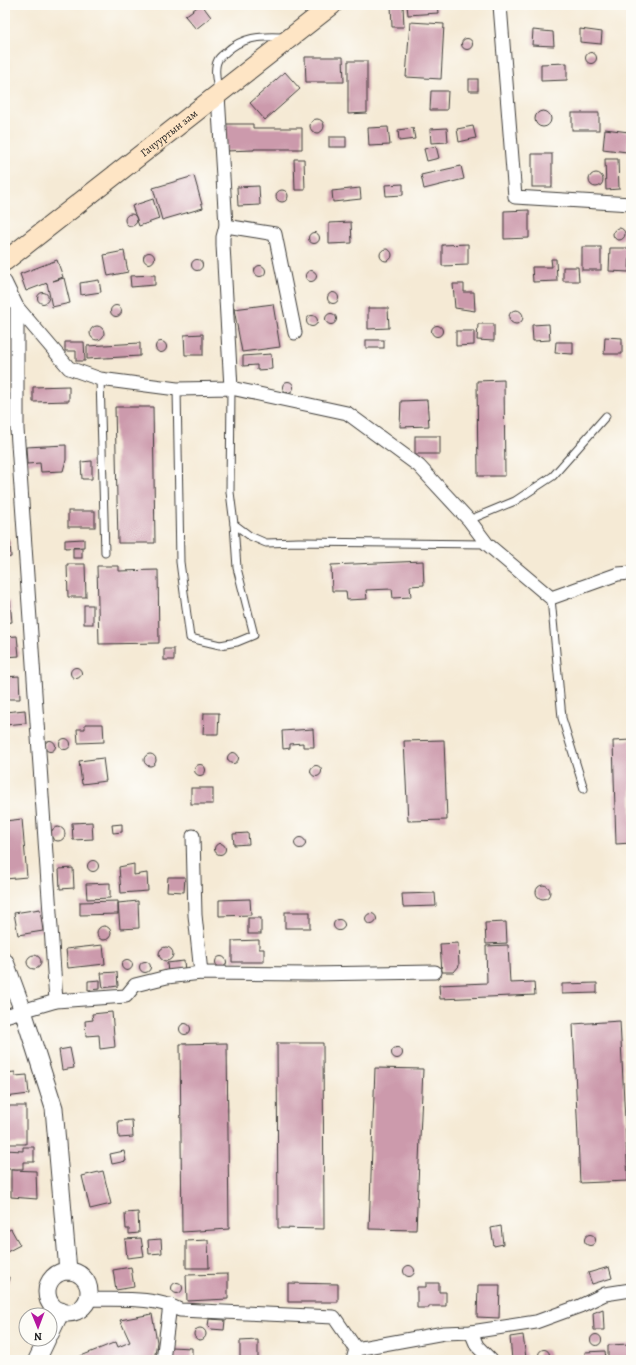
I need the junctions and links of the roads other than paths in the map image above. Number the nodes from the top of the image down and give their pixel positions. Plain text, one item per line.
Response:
1 (332, 5) edge
2 (500, 5) edge
3 (288, 40) junction
4 (218, 95) junction
5 (631, 204) edge
6 (226, 226) junction
7 (5, 261) edge
8 (5, 282) edge
9 (17, 308) junction
10 (295, 333) dead end
11 (100, 379) junction
12 (231, 388) junction
13 (177, 389) junction
14 (606, 416) dead end
15 (469, 520) junction
16 (234, 524) junction
17 (487, 544) junction
18 (105, 553) dead end
19 (631, 573) edge
20 (551, 598) junction
21 (584, 789) dead end
22 (192, 836) dead end
23 (5, 962) edge
24 (435, 972) dead end
25 (201, 973) junction
26 (56, 1001) junction
27 (23, 1011) junction
28 (5, 1016) edge
29 (68, 1271) junction
30 (631, 1290) edge
31 (88, 1299) junction
32 (170, 1305) junction
33 (61, 1311) junction
34 (58, 1317) edge
35 (471, 1332) junction
36 (43, 1347) edge
37 (354, 1354) edge
38 (37, 1360) edge
39 (164, 1360) edge
40 (491, 1360) edge

1 - 3 main road, Гачууртын зам
2 - 5 street
3 - 4 main road, Гачууртын зам
3 - 4 lane
4 - 6 street
4 - 7 main road, Гачууртын зам
6 - 10 street
6 - 12 street
8 - 9 street
9 - 11 street
9 - 26 street
11 - 13 street
11 - 18 lane
12 - 13 street
12 - 15 street
12 - 16 lane
13 - 16 lane
14 - 15 lane
15 - 17 street
16 - 17 lane
17 - 20 street
19 - 20 street
20 - 21 lane
22 - 25 street
23 - 27 street
24 - 25 street
25 - 26 street
26 - 27 street
27 - 28 street
27 - 29 street
29 - 31 street
29 - 33 street
30 - 35 street
31 - 32 street
31 - 33 street
32 - 37 street
32 - 39 street
33 - 34 street
35 - 37 street
35 - 40 street
36 - 38 street

